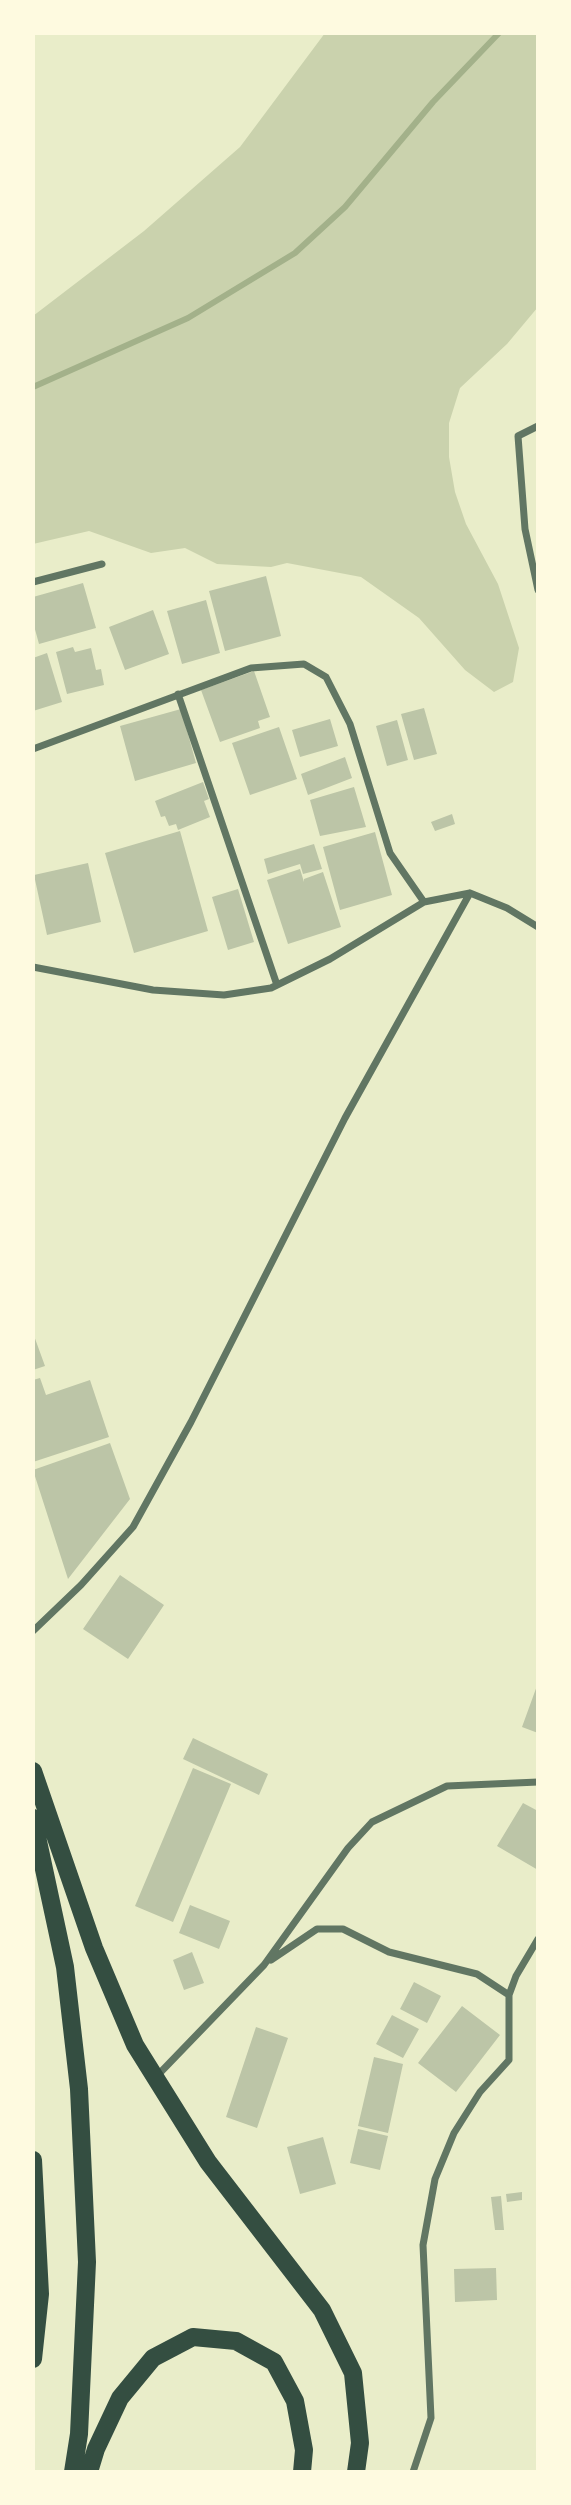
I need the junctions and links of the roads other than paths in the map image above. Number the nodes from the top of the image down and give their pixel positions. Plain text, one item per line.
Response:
1 (538, 426) edge
2 (102, 564) dead end
3 (33, 582) edge
4 (538, 590) edge
5 (178, 694) junction
6 (33, 749) edge
7 (470, 893) junction
8 (424, 902) junction
9 (538, 927) edge
10 (33, 967) edge
11 (277, 985) junction
12 (33, 1630) edge
13 (33, 1771) edge
14 (538, 1782) edge
15 (33, 1818) edge
16 (538, 1939) edge
17 (264, 1965) junction
18 (509, 1995) junction
19 (154, 2079) junction
20 (33, 2160) edge
21 (33, 2359) edge
22 (73, 2472) edge
23 (89, 2472) edge
24 (302, 2472) edge
25 (356, 2472) edge
26 (413, 2472) edge

1 - 4 street
2 - 3 street
5 - 6 street
5 - 8 street
5 - 11 street
7 - 8 street
7 - 9 street
7 - 12 street
8 - 11 street
10 - 11 street
13 - 19 highway
14 - 17 street
15 - 22 highway
16 - 18 street
17 - 18 street
17 - 19 street
18 - 26 street
19 - 25 highway
20 - 21 highway
23 - 24 highway

